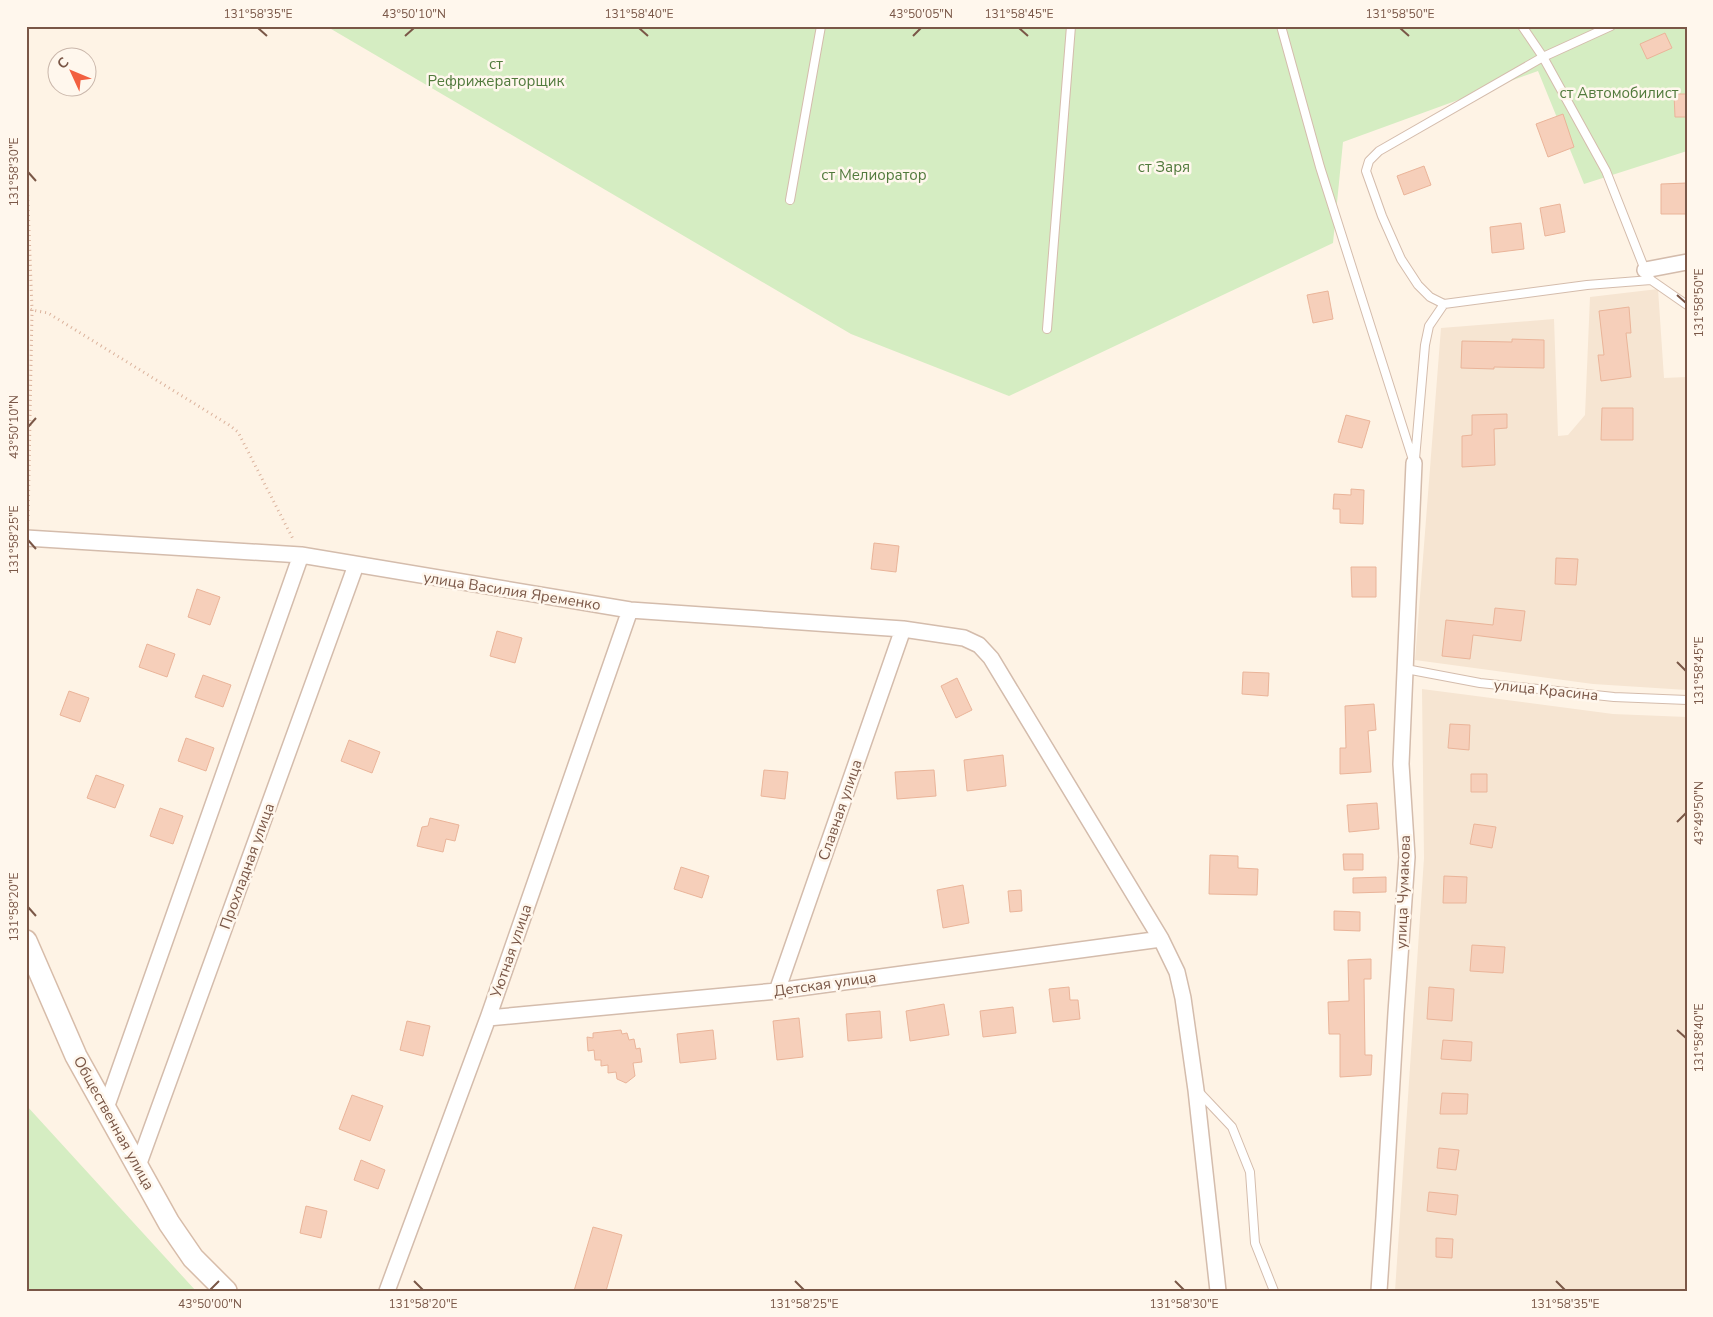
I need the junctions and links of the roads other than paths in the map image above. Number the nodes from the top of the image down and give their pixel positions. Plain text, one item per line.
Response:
1 (821, 26) edge
2 (1072, 26) edge
3 (1281, 26) edge
4 (1522, 26) edge
5 (1611, 26) edge
6 (1543, 57) junction
7 (790, 200) dead end
8 (1687, 262) edge
9 (1648, 275) junction
10 (1444, 304) junction
11 (1687, 305) edge
12 (1047, 329) dead end
13 (1414, 463) junction
14 (27, 539) edge
15 (301, 555) junction
16 (356, 565) junction
17 (630, 610) junction
18 (903, 629) junction
19 (1406, 669) junction
20 (1687, 700) edge
21 (1160, 939) junction
22 (26, 941) edge
23 (777, 991) junction
24 (488, 1018) junction
25 (1196, 1090) junction
26 (106, 1108) junction
27 (138, 1166) junction
28 (226, 1291) edge
29 (387, 1291) edge
30 (1218, 1291) edge
31 (1274, 1291) edge
32 (1379, 1291) edge

1 - 7 lane
2 - 12 lane
3 - 13 lane
4 - 6 lane
5 - 6 lane
6 - 9 lane
6 - 10 lane
8 - 9 street
9 - 10 lane
9 - 11 lane
10 - 13 lane
13 - 19 street, улица Чумакова
14 - 15 street, улица Василия Яременко
15 - 16 street, улица Василия Яременко
15 - 26 street
16 - 17 street, улица Василия Яременко
16 - 27 street, Прохладная улица
17 - 18 street, улица Василия Яременко
17 - 24 street, Уютная улица
18 - 21 street, улица Василия Яременко
18 - 23 street, Славная улица
19 - 20 lane, улица Красина
19 - 32 street, улица Чумакова
21 - 23 street, Детская улица
21 - 25 street, улица Василия Яременко
22 - 26 main road, Общественная улица
23 - 24 street, Детская улица
24 - 29 street, Уютная улица
25 - 30 street, улица Василия Яременко
25 - 31 lane
26 - 27 main road, Общественная улица
27 - 28 main road, Общественная улица

